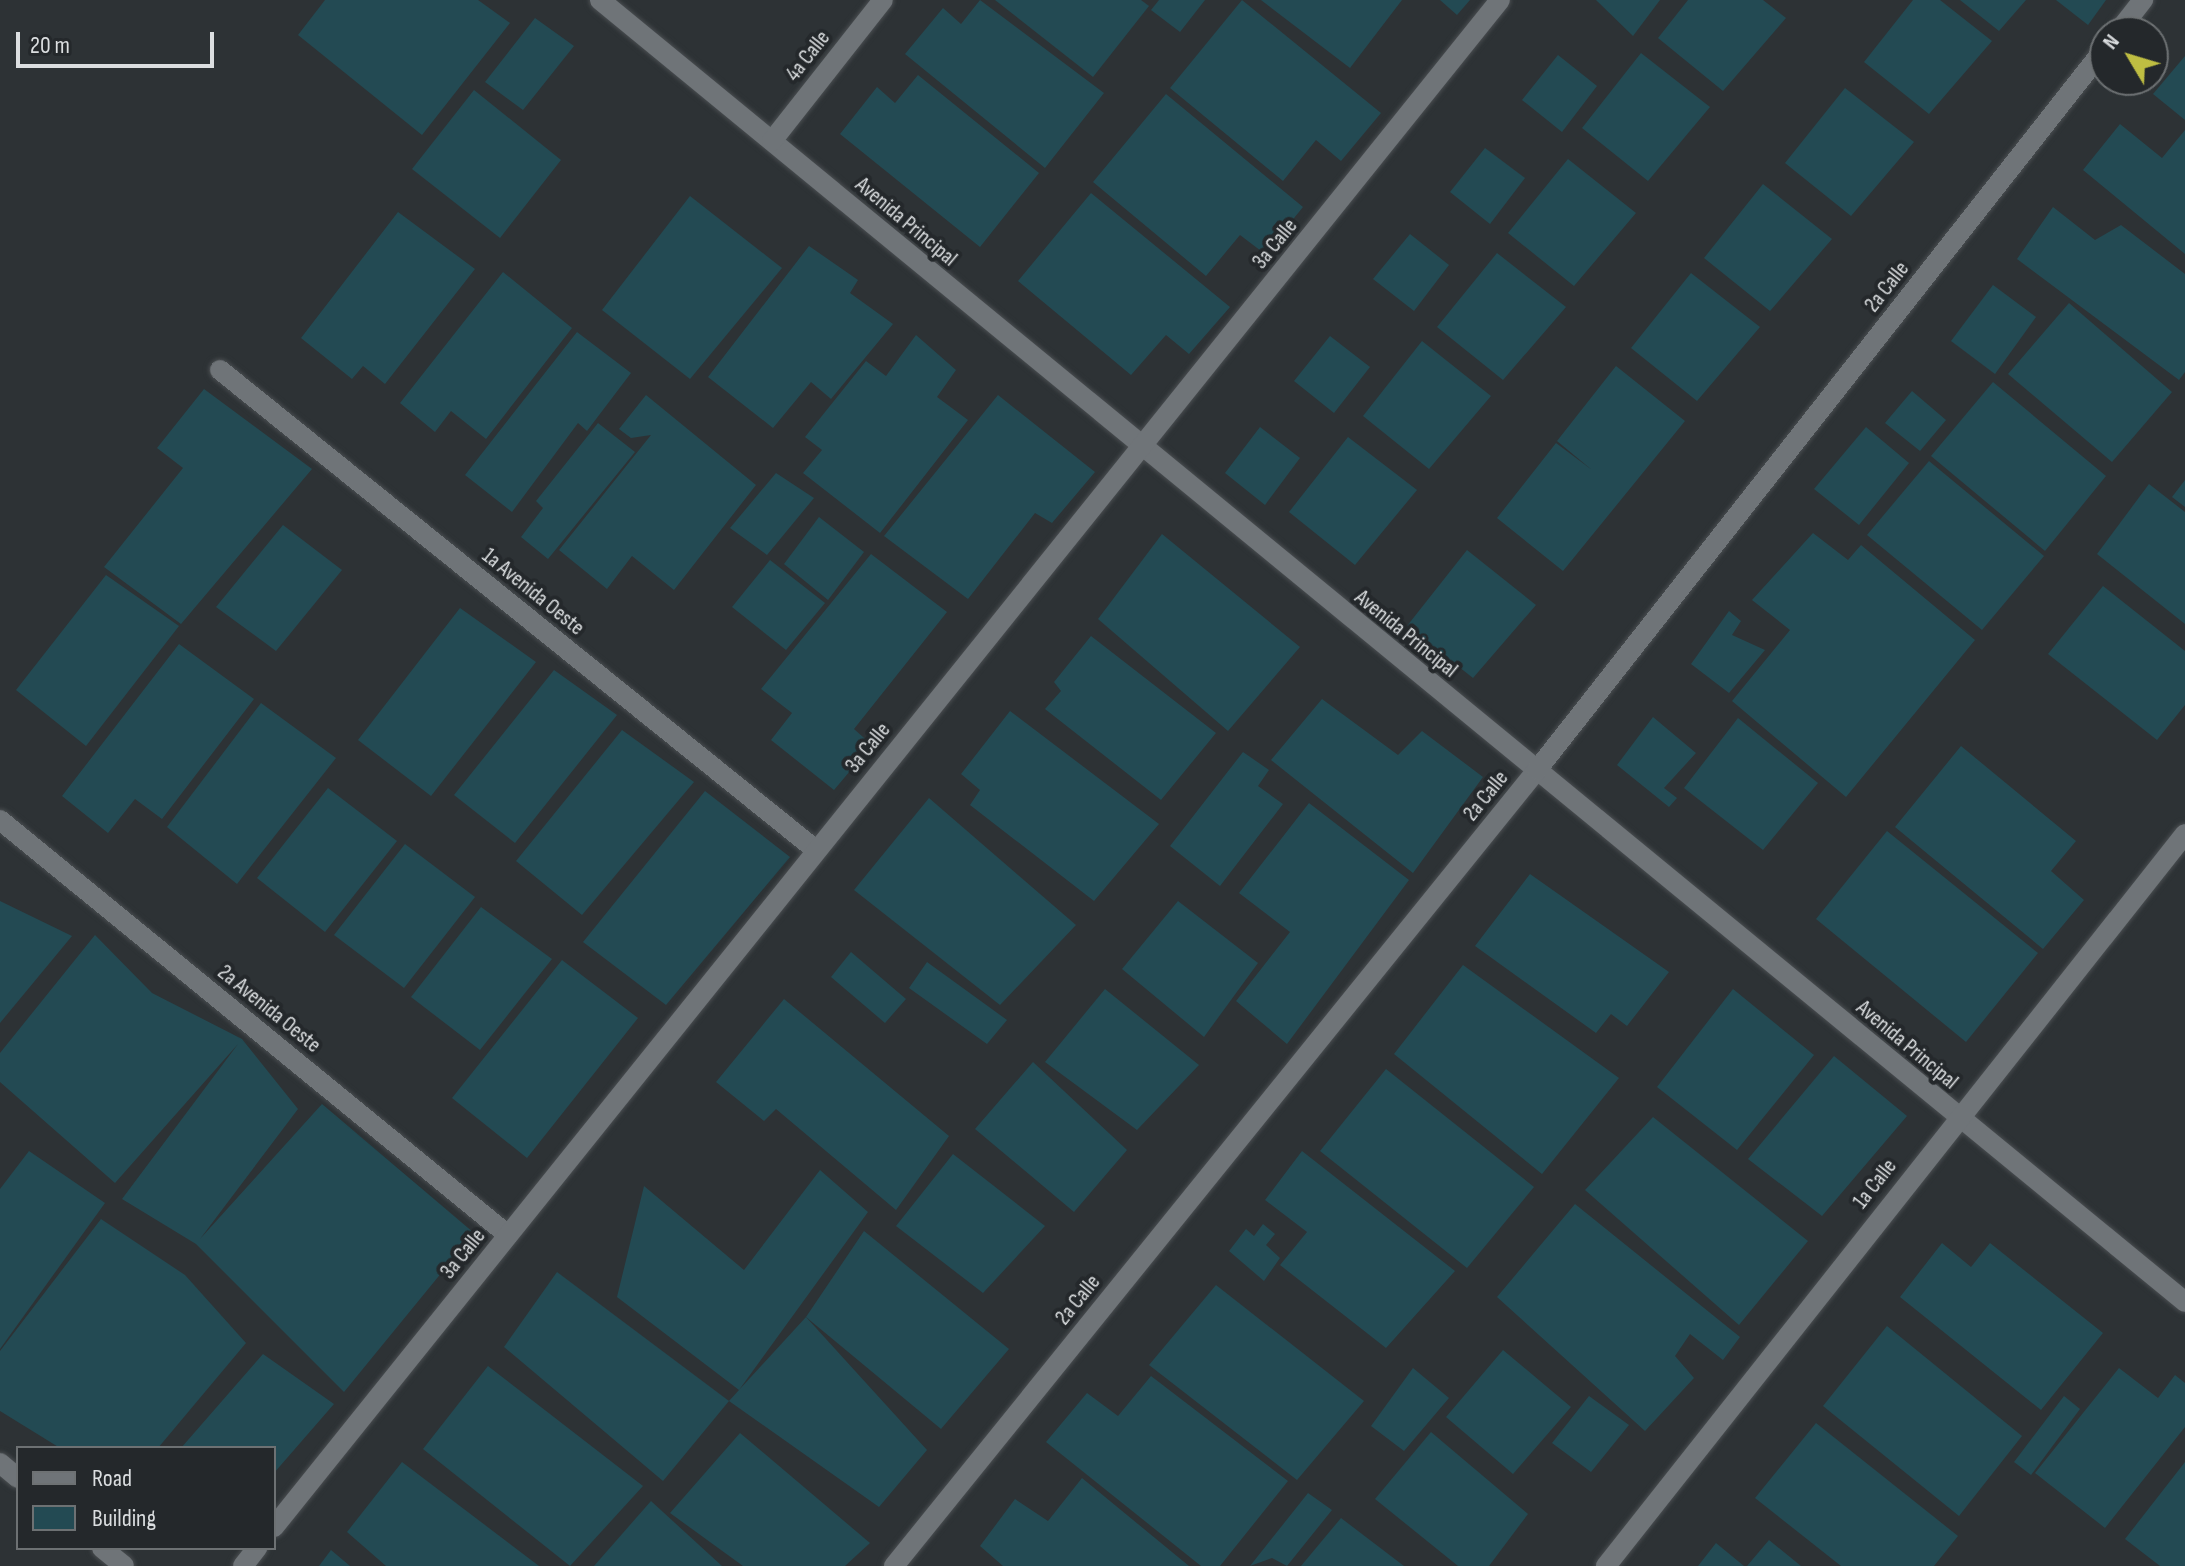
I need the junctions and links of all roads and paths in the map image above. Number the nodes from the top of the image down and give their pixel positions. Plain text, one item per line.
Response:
1 (600, 0) edge
2 (883, 0) edge
3 (1500, 0) edge
4 (2143, 0) edge
5 (2130, 16) edge
6 (2089, 68) edge
7 (772, 141) junction
8 (220, 370) dead end
9 (1141, 450) junction
10 (1537, 770) junction
11 (0, 820) edge
12 (2185, 834) edge
13 (816, 850) junction
14 (1958, 1118) junction
15 (508, 1235) junction
16 (2185, 1302) edge
17 (0, 1463) edge
18 (16, 1476) edge
19 (276, 1525) edge
20 (104, 1550) edge
21 (255, 1550) edge
22 (124, 1566) edge
23 (243, 1566) edge
24 (894, 1566) edge
25 (1606, 1566) edge

1 - 7 street, Avenida Principal
2 - 7 street, 4a Calle
3 - 9 street, 3a Calle
4 - 5 street
6 - 10 street, 2a Calle
7 - 9 street, Avenida Principal
8 - 13 street, 1a Avenida Oeste
9 - 10 street, Avenida Principal
9 - 13 street, 3a Calle
10 - 14 street, Avenida Principal
10 - 24 street, 2a Calle
11 - 15 street, 2a Avenida Oeste
12 - 14 street, 1a Calle
13 - 15 street, 3a Calle
14 - 16 street, Avenida Principal
14 - 25 street, 1a Calle
15 - 19 street, 3a Calle
17 - 18 street
20 - 22 street
21 - 23 street

